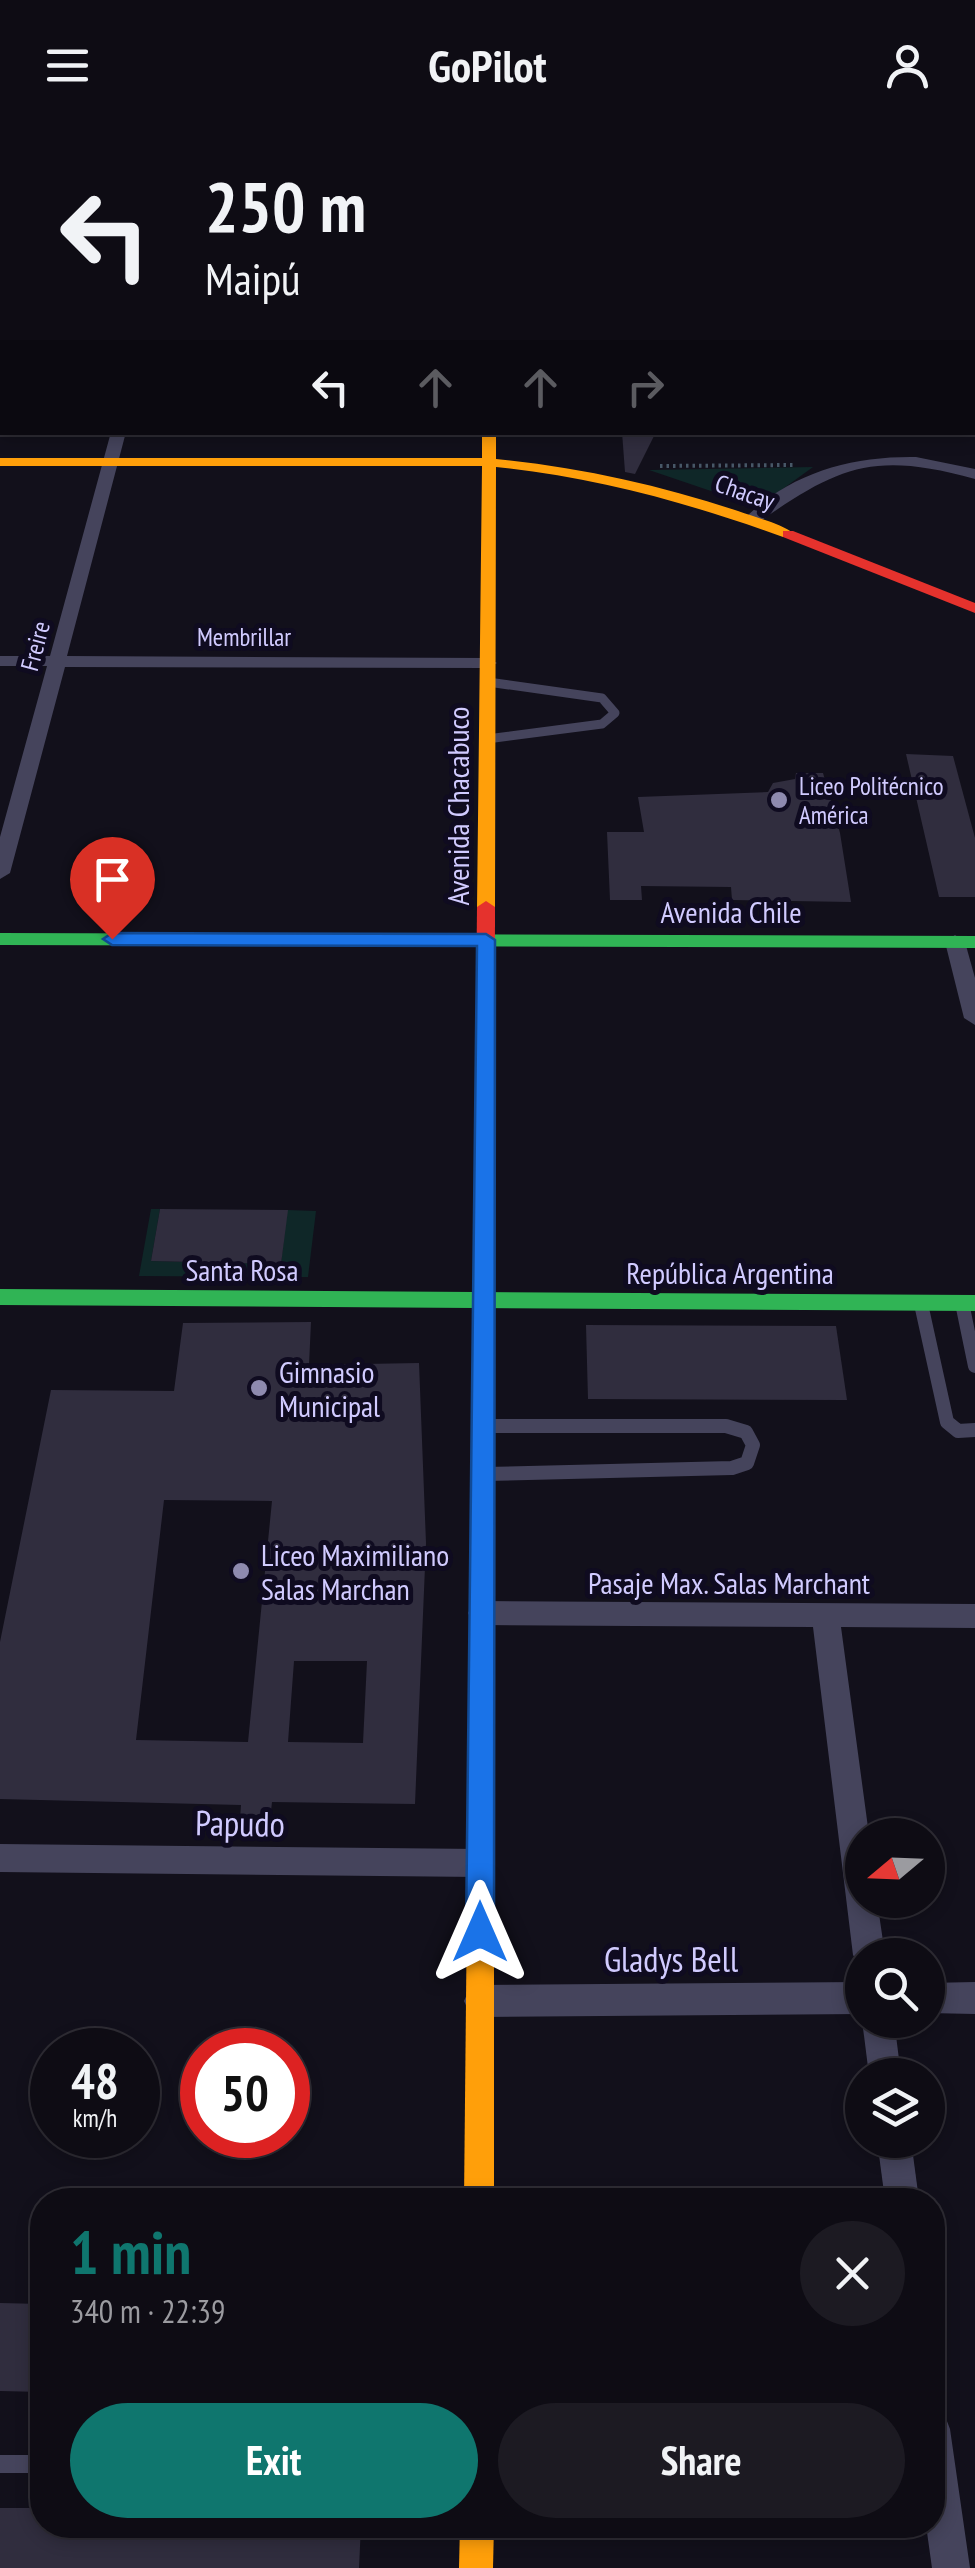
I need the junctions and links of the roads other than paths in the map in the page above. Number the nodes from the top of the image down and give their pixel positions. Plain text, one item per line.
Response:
1 (117, 435) edge
2 (489, 435) edge
3 (0, 462) edge
4 (111, 462) junction
5 (489, 462) junction
6 (975, 474) edge
7 (750, 521) junction
8 (975, 608) edge
9 (0, 661) edge
10 (57, 661) junction
11 (488, 672) junction
12 (487, 739) junction
13 (0, 872) edge
14 (0, 939) edge
15 (486, 940) junction
16 (965, 942) edge
17 (975, 1018) edge
18 (0, 1296) edge
19 (484, 1300) junction
20 (921, 1303) junction
21 (969, 1303) edge
22 (975, 1366) edge
23 (483, 1426) junction
24 (975, 1430) edge
25 (483, 1474) junction
26 (482, 1614) junction
27 (825, 1615) junction
28 (975, 1616) edge
29 (0, 1858) edge
30 (480, 1863) junction
31 (868, 1938) edge
32 (845, 1998) edge
33 (945, 1998) edge
34 (975, 1998) edge
35 (480, 2001) junction
36 (896, 2158) edge
37 (479, 2188) edge
38 (900, 2188) edge
39 (0, 2464) edge
40 (30, 2464) edge
41 (945, 2524) edge
42 (476, 2538) edge
43 (476, 2568) edge
44 (951, 2568) edge

1 - 4 street, Freire
2 - 5 main road, Avenida Chacabuco
3 - 4 main road, Chacay
4 - 5 main road, Chacay
4 - 10 street, Freire
5 - 7 main road, Chacay
5 - 11 main road, Avenida Chacabuco
6 - 7 street
7 - 8 main road, Chacay
9 - 10 street, Membrillar
10 - 11 street, Membrillar
10 - 13 street, Freire
11 - 12 main road, Avenida Chacabuco
11 - 12 lane
12 - 15 main road, Avenida Chacabuco
14 - 15 main road, Avenida Chile
15 - 16 main road, Avenida Chile
15 - 19 main road, Avenida Chacabuco
16 - 17 street
18 - 19 main road, Santa Rosa
19 - 20 main road, República Argentina
19 - 23 main road, Avenida Chacabuco
20 - 21 main road, República Argentina
20 - 24 lane
21 - 22 lane
23 - 25 main road, Avenida Chacabuco
23 - 25 lane
25 - 26 main road, Avenida Chacabuco
26 - 27 street, Pasaje Max. Salas Marchant
26 - 30 main road, Avenida Chacabuco
27 - 28 street, Pasaje Max. Salas Marchant
27 - 31 street
29 - 30 street, Papudo
30 - 35 main road, Avenida Chacabuco
32 - 35 street, Gladys Bell
33 - 34 street
35 - 37 main road, Avenida Chacabuco
36 - 38 street
39 - 40 lane
41 - 44 street
42 - 43 main road

